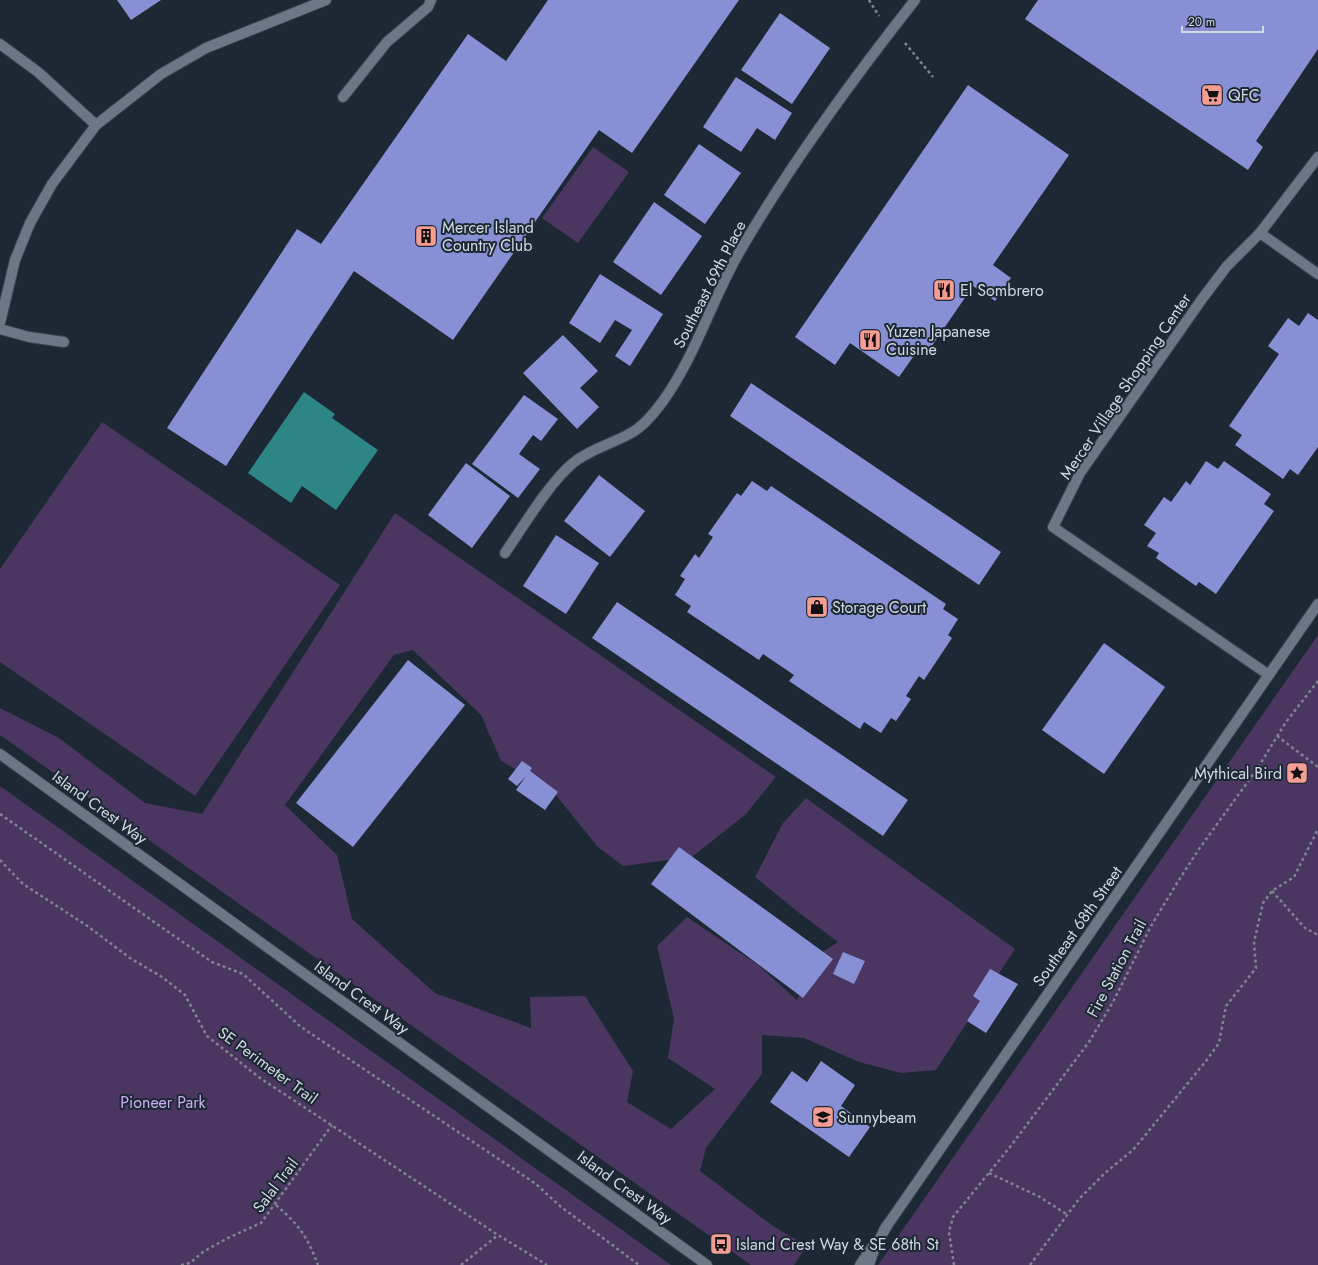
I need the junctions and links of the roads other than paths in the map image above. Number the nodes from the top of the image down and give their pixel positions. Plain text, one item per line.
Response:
1 (326, 0) edge
2 (431, 0) edge
3 (915, 0) edge
4 (0, 44) edge
5 (343, 97) dead end
6 (96, 125) junction
7 (1318, 157) edge
8 (1260, 233) junction
9 (1318, 274) edge
10 (0, 323) edge
11 (0, 329) edge
12 (64, 342) dead end
13 (505, 553) dead end
14 (1318, 604) edge
15 (1269, 675) junction
16 (0, 754) edge
17 (888, 1224) junction
18 (707, 1265) edge
19 (860, 1265) edge
20 (869, 1265) edge

1 - 6 street
2 - 5 street
3 - 13 street, Southeast 69th Place
4 - 6 street
6 - 10 street
7 - 8 street, Mercer Village Shopping Center
8 - 9 street
8 - 15 street, Mercer Village Shopping Center
11 - 12 street
14 - 15 street, Southeast 68th Street
15 - 17 street, Southeast 68th Street
16 - 18 street, Island Crest Way
17 - 19 street, Southeast 68th Street
17 - 20 street

